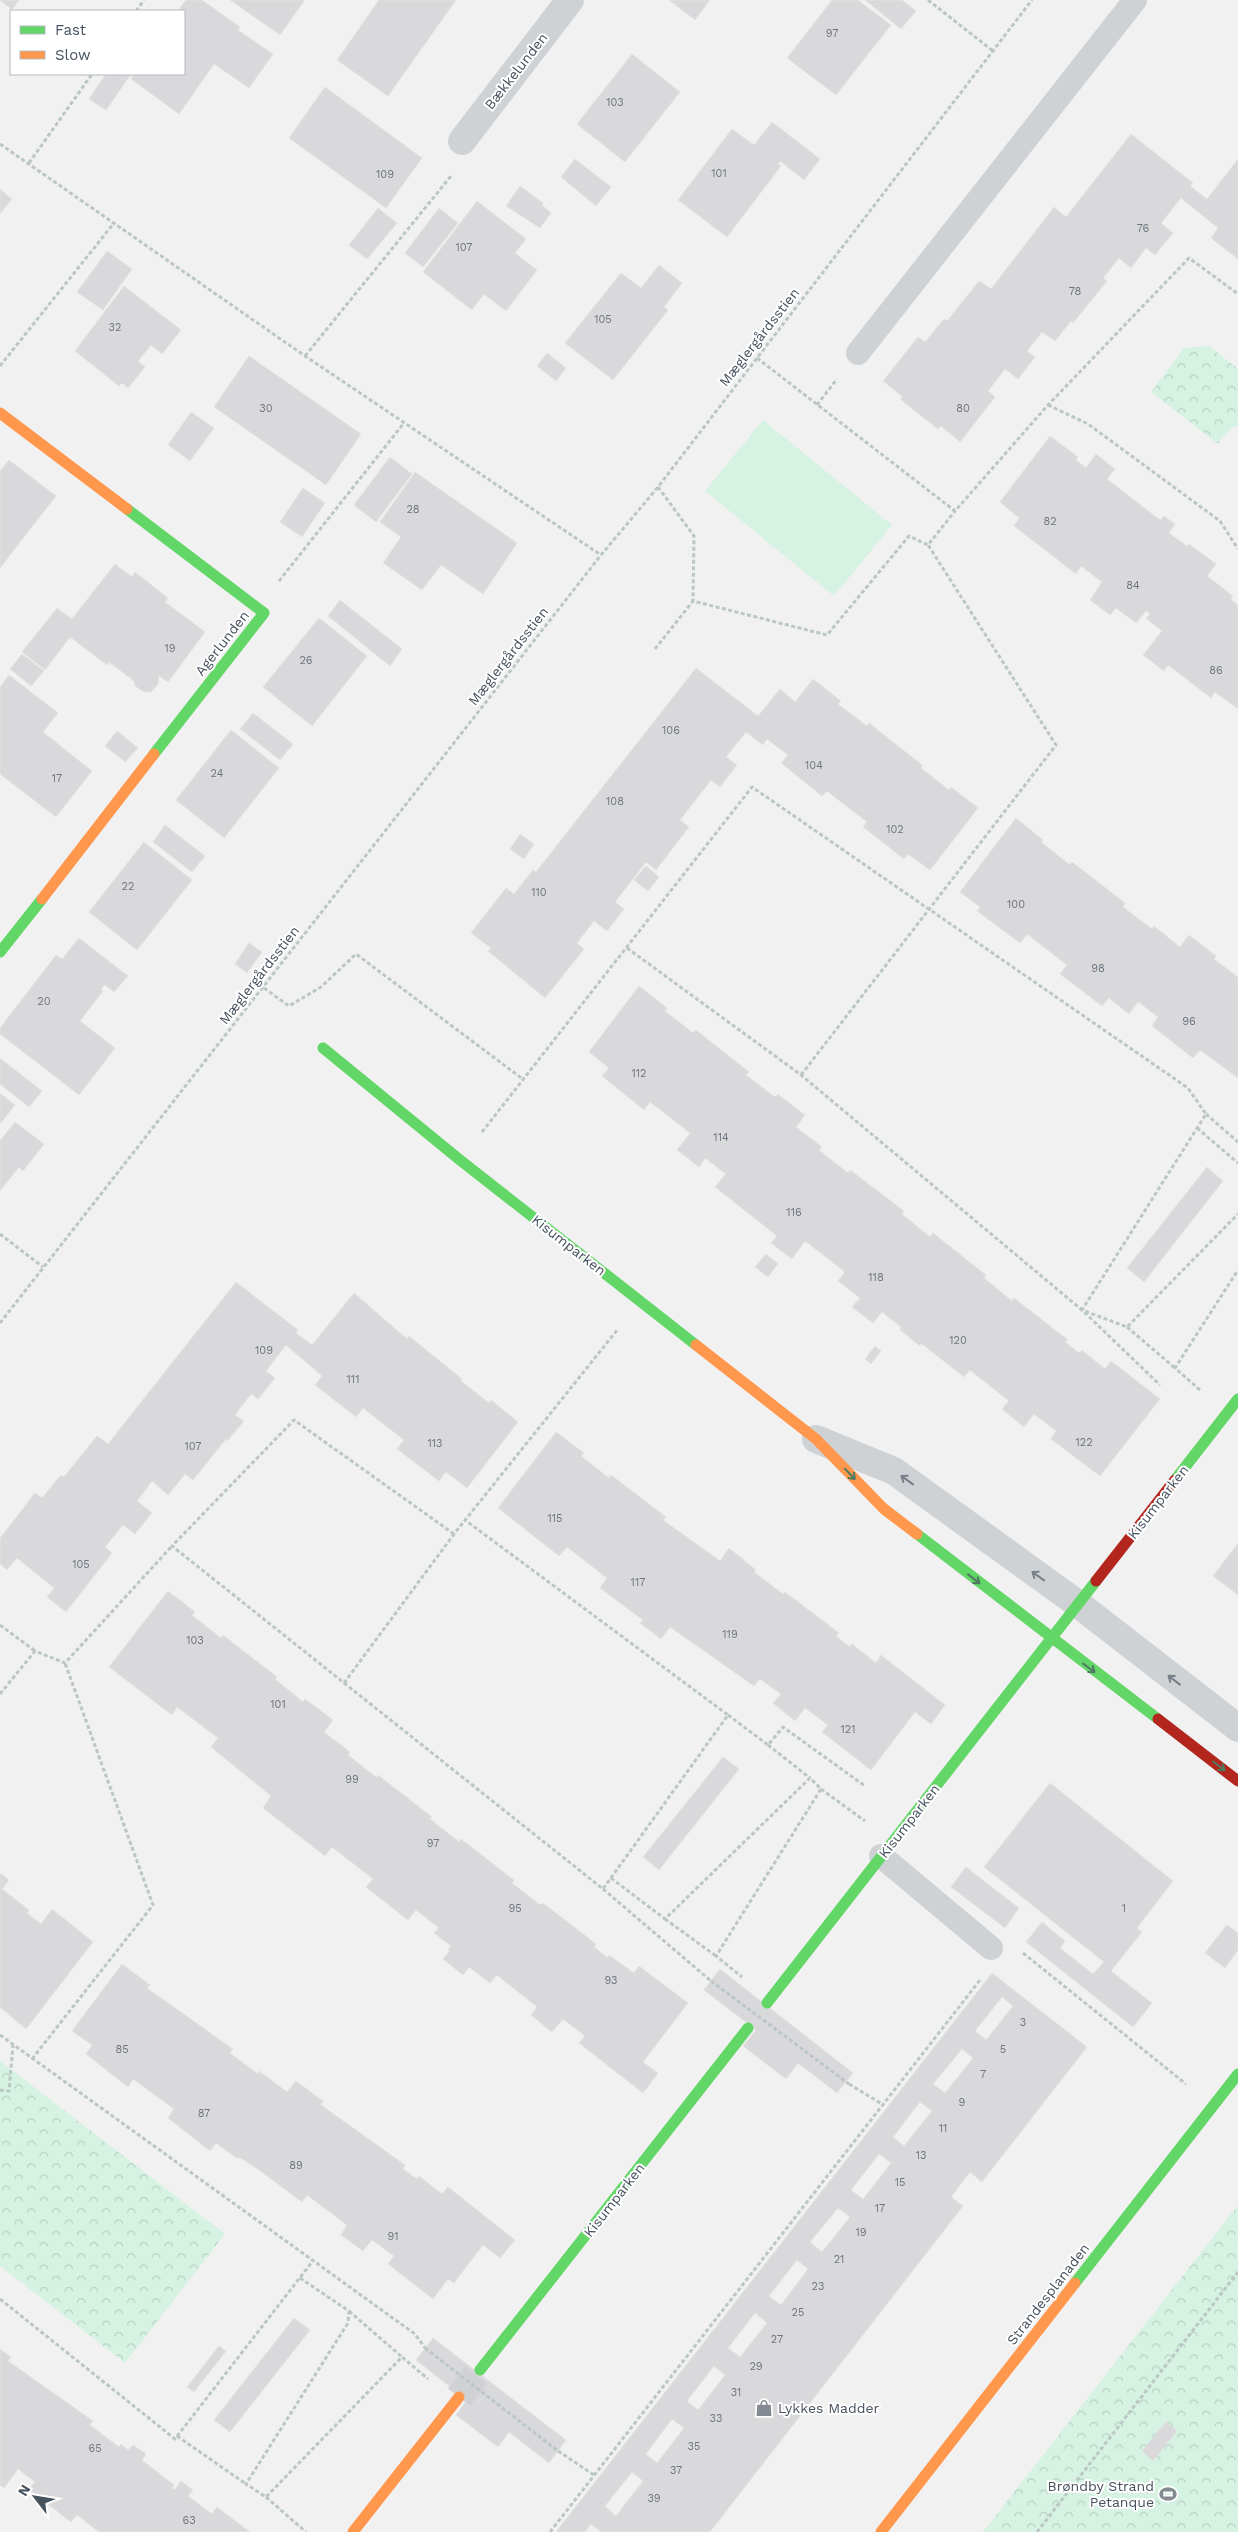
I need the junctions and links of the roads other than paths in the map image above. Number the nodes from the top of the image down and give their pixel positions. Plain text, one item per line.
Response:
1 (570, 0) edge
2 (1135, 0) edge
3 (462, 141) road end
4 (858, 353) dead end
5 (0, 413) edge
6 (0, 952) edge
7 (323, 1048) dead end
8 (1238, 1399) edge
9 (816, 1439) junction
10 (1078, 1604) junction
11 (1051, 1639) junction
12 (1238, 1728) edge
13 (1238, 1781) edge
14 (881, 1856) junction
15 (991, 1948) dead end
16 (769, 2001) road end
17 (748, 2028) dead end
18 (1238, 2074) edge
19 (480, 2370) tunnel mouth
20 (457, 2400) tunnel mouth
21 (352, 2532) edge
22 (881, 2532) edge

1 - 3 street, Bækkelunden
2 - 4 lane
5 - 6 street, Agerlunden
7 - 9 street, Kisumparken
8 - 10 street, Kisumparken
10 -> 9 street, Kisumparken
9 -> 11 street, Kisumparken
10 - 11 street, Kisumparken
12 -> 10 street, Kisumparken
11 -> 13 street, Kisumparken
11 - 14 street, Kisumparken
14 - 15 lane
14 - 16 street, Kisumparken
17 - 19 street, Kisumparken
18 - 22 street, Strandesplanaden
20 - 21 street

